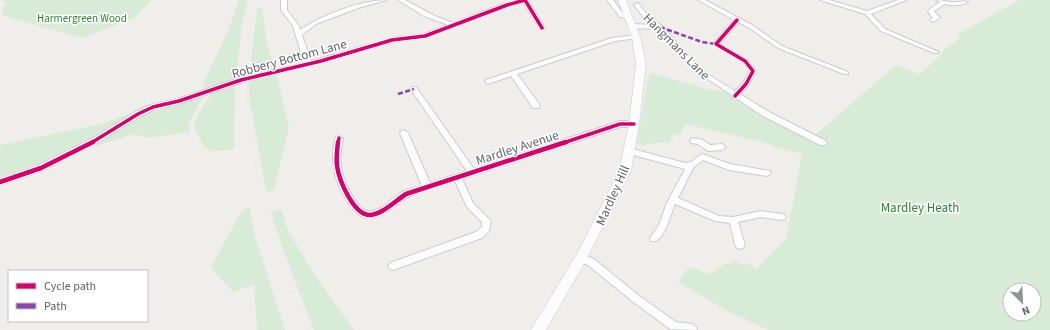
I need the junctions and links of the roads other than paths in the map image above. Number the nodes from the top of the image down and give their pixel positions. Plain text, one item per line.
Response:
1 (284, 0) edge
2 (384, 0) edge
3 (401, 0) edge
4 (525, 0) edge
5 (610, 0) edge
6 (622, 0) edge
7 (701, 0) edge
8 (823, 0) edge
9 (903, 0) edge
10 (941, 1) edge
11 (965, 2) dead end
12 (637, 5) dead end
13 (867, 13) junction
14 (737, 20) junction
15 (933, 20) dead end
16 (630, 21) junction
17 (454, 25) junction
18 (660, 27) junction
19 (542, 28) dead end
20 (299, 34) junction
21 (636, 37) junction
22 (936, 52) dead end
23 (308, 64) junction
24 (846, 73) dead end
25 (513, 74) junction
26 (488, 82) dead end
27 (414, 89) dead end
28 (735, 96) junction
29 (536, 106) dead end
30 (634, 124) junction
31 (404, 133) dead end
32 (339, 138) dead end
33 (694, 141) dead end
34 (823, 143) dead end
35 (722, 147) dead end
36 (708, 148) junction
37 (629, 151) junction
38 (702, 157) junction
39 (690, 166) junction
40 (472, 172) junction
41 (767, 173) dead end
42 (457, 177) junction
43 (0, 182) edge
44 (426, 187) junction
45 (673, 199) junction
46 (782, 217) dead end
47 (733, 220) junction
48 (654, 238) dead end
49 (740, 245) dead end
50 (581, 258) junction
51 (393, 266) dead end
52 (538, 330) edge
53 (692, 330) edge

1 - 20 street
2 - 20 street
3 - 17 street
4 - 17 street, Robbery Bottom Lane
4 - 19 street
5 - 16 street
6 - 16 main road, Mardley Hill
7 - 14 street
8 - 13 street
9 - 13 street
10 - 11 street
10 - 15 street
12 - 18 street, Hangmans Lane
13 - 22 street
14 - 24 street
14 - 28 street
16 - 18 street
16 - 21 main road, Mardley Hill
17 - 23 street, Robbery Bottom Lane
18 - 28 street, Hangmans Lane
20 - 23 street
21 - 25 street
21 - 30 main road, Mardley Hill
23 - 43 street, Robbery Bottom Lane
25 - 26 street
25 - 29 street
27 - 40 street
28 - 34 street, Hangmans Lane
30 - 37 main road, Mardley Hill
30 - 40 street, Mardley Avenue
31 - 44 street
32 - 44 street, Mardley Avenue
33 - 36 street
35 - 36 street
36 - 38 street
37 - 39 street
37 - 50 main road, Mardley Hill
38 - 39 street
38 - 41 street
39 - 45 street
40 - 42 street, Mardley Avenue
42 - 44 street, Mardley Avenue
42 - 51 street
45 - 47 street
45 - 48 street
46 - 47 street
47 - 49 street
50 - 52 main road, Mardley Hill
50 - 53 street

